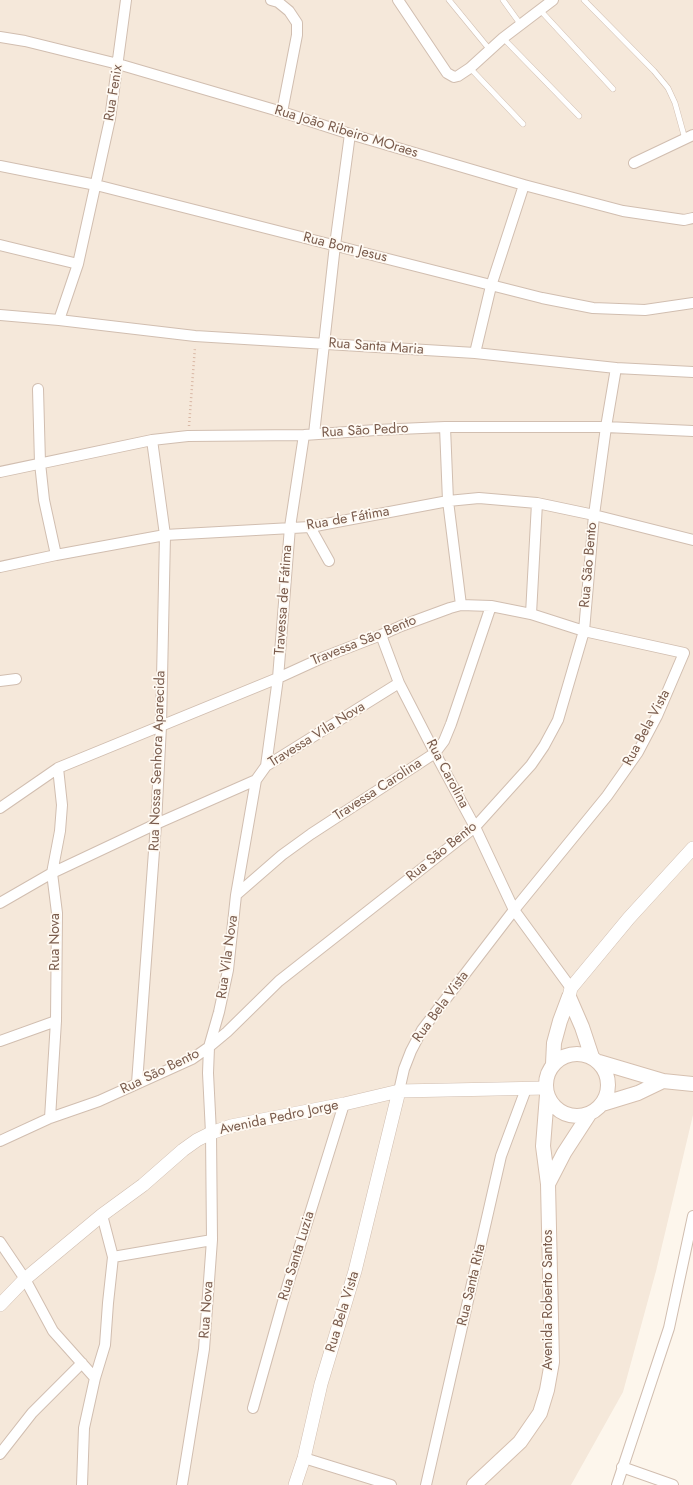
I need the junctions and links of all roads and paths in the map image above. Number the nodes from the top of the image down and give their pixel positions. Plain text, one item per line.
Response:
1 (126, 0) edge
2 (271, 0) edge
3 (398, 0) edge
4 (449, 0) edge
5 (503, 0) edge
6 (553, 0) edge
7 (584, 0) edge
8 (540, 10) junction
9 (520, 25) junction
10 (0, 37) edge
11 (503, 38) junction
12 (490, 50) junction
13 (118, 64) junction
14 (470, 68) junction
15 (613, 89) dead end
16 (282, 112) junction
17 (579, 116) dead end
18 (523, 124) dead end
19 (350, 134) junction
20 (689, 137) edge
21 (634, 163) dead end
22 (0, 166) edge
23 (96, 185) junction
24 (524, 185) junction
25 (693, 218) edge
26 (335, 245) junction
27 (0, 246) edge
28 (78, 264) junction
29 (492, 286) junction
30 (693, 303) edge
31 (0, 314) edge
32 (59, 320) junction
33 (195, 336) junction
34 (323, 344) junction
35 (475, 353) junction
36 (616, 368) junction
37 (693, 372) edge
38 (38, 389) dead end
39 (445, 427) junction
40 (606, 427) junction
41 (693, 431) edge
42 (309, 435) junction
43 (188, 436) junction
44 (152, 440) junction
45 (40, 463) junction
46 (0, 472) edge
47 (448, 501) junction
48 (537, 504) junction
49 (594, 515) junction
50 (290, 527) junction
51 (310, 527) junction
52 (165, 535) junction
53 (693, 540) edge
54 (56, 555) junction
55 (329, 561) dead end
56 (0, 567) edge
57 (461, 605) junction
58 (491, 606) junction
59 (531, 614) junction
60 (584, 631) junction
61 (381, 635) junction
62 (688, 652) edge
63 (16, 678) dead end
64 (278, 678) junction
65 (0, 681) edge
66 (399, 683) junction
67 (161, 726) junction
68 (435, 752) junction
69 (266, 766) junction
70 (58, 768) junction
71 (256, 780) junction
72 (0, 808) edge
73 (156, 824) junction
74 (476, 827) junction
75 (693, 848) edge
76 (52, 873) junction
77 (236, 894) junction
78 (0, 903) edge
79 (514, 910) junction
80 (570, 993) junction
81 (56, 1021) junction
82 (0, 1040) edge
83 (209, 1047) junction
84 (595, 1059) junction
85 (553, 1064) junction
86 (664, 1082) junction
87 (137, 1083) junction
88 (693, 1084) edge
89 (526, 1089) junction
90 (399, 1091) junction
91 (547, 1092) junction
92 (344, 1104) junction
93 (602, 1104) junction
94 (590, 1113) junction
95 (50, 1118) junction
96 (211, 1133) junction
97 (0, 1141) edge
98 (548, 1184) junction
99 (102, 1215) junction
100 (693, 1216) edge
101 (212, 1240) junction
102 (0, 1242) edge
103 (113, 1257) junction
104 (25, 1279) junction
105 (0, 1305) edge
106 (82, 1363) junction
107 (95, 1378) junction
108 (253, 1408) dead end
109 (0, 1454) edge
110 (304, 1458) junction
111 (622, 1467) junction
112 (82, 1485) edge
113 (182, 1485) edge
114 (295, 1485) edge
115 (391, 1485) edge
116 (426, 1485) edge
117 (474, 1485) edge
118 (617, 1485) edge
119 (673, 1485) edge

1 - 13 street, Rua Fenix
2 - 16 street
3 - 14 street
4 - 12 lane
5 - 9 lane
6 - 8 street
7 - 20 lane
8 - 9 street
8 - 15 lane
9 - 11 street
10 - 13 street, Rua João Ribeiro MOraes
11 - 12 street
11 - 17 lane
12 - 14 street
13 - 16 street, Rua João Ribeiro MOraes
13 - 23 street, Rua Fenix
14 - 18 lane
16 - 19 street, Rua João Ribeiro MOraes
19 - 24 street, Rua João Ribeiro MOraes
19 - 26 street, Travessa de Fátima
20 - 21 street
22 - 23 street, Rua Bom Jesus
23 - 26 street, Rua Bom Jesus
23 - 28 street, Rua Fenix
24 - 25 street, Rua João Ribeiro MOraes
24 - 29 street
26 - 29 street, Rua Bom Jesus
26 - 34 street, Travessa de Fátima
27 - 28 street
28 - 32 street, Rua Fenix
29 - 30 street, Rua Bom Jesus
29 - 35 street
31 - 32 street, Rua Santa Maria
32 - 33 street, Rua Santa Maria
33 - 34 street, Rua Santa Maria
33 - 43 path
34 - 35 street, Rua Santa Maria
34 - 42 street, Travessa de Fátima
35 - 36 street, Rua Santa Maria
36 - 37 street, Rua Santa Maria
36 - 40 street, Rua São Bento
38 - 45 street
39 - 40 street, Rua São Pedro
39 - 42 street, Rua São Pedro
39 - 47 street
40 - 41 street, Rua São Pedro
40 - 49 street, Rua São Bento
42 - 43 street, Rua São Pedro
42 - 50 street, Travessa de Fátima
43 - 44 street, Rua São Pedro
44 - 45 street, Rua São Pedro
44 - 52 street, Rua Nossa Senhora Aparecida
45 - 46 street, Rua São Pedro
45 - 54 street
47 - 48 street, Rua de Fátima
47 - 51 street, Rua de Fátima
47 - 57 street
48 - 49 street, Rua de Fátima
48 - 59 street
49 - 53 street, Rua de Fátima
49 - 60 street, Rua São Bento
50 - 51 street, Rua de Fátima
50 - 52 street, Rua de Fátima
50 - 64 street, Travessa de Fátima
51 - 55 street
52 - 54 street, Rua de Fátima
52 - 67 street, Rua Nossa Senhora Aparecida
54 - 56 street, Rua de Fátima
57 - 58 street, Travessa São Bento
57 - 61 street, Travessa São Bento
58 - 59 street, Travessa São Bento
58 - 68 street, Travessa Carolina
59 - 60 street, Travessa São Bento
60 - 62 street, Travessa São Bento
60 - 74 street, Rua São Bento
61 - 64 street, Travessa São Bento
61 - 66 street, Rua Carolina
62 - 79 street, Rua Bela Vista
63 - 65 street
64 - 67 street, Travessa São Bento
64 - 69 street, Travessa de Fátima
66 - 68 street, Rua Carolina
66 - 69 street, Travessa Vila Nova
67 - 70 street, Travessa São Bento
67 - 73 street, Rua Nossa Senhora Aparecida
68 - 74 street, Rua Carolina
68 - 77 street, Travessa Carolina
69 - 71 street, Travessa Vila Nova
70 - 72 street, Travessa São Bento
70 - 76 street, Rua Nova
71 - 73 street, Travessa Vila Nova
71 - 77 street, Rua Vila Nova
73 - 76 street, Travessa Vila Nova
73 - 87 street, Rua Nossa Senhora Aparecida
74 - 79 street, Rua Carolina
74 - 83 street, Rua São Bento
75 - 80 street
76 - 78 street, Travessa Vila Nova
76 - 81 street, Rua Nova
77 - 83 street, Rua Vila Nova
79 - 80 street, Rua Carolina
79 - 90 street, Rua Bela Vista
80 - 84 main road
80 - 85 main road
81 - 82 street
81 - 95 street, Rua Nova
83 - 87 street, Rua São Bento
83 - 96 street, Rua Vila Nova
84 - 85 main road
84 - 86 main road
84 - 93 main road
85 - 91 main road
86 - 88 main road
86 - 93 main road
87 - 95 street, Rua São Bento
89 - 90 street, Avenida Pedro Jorge
89 - 91 street, Avenida Pedro Jorge
89 - 116 street, Rua Santa Rita
90 - 92 street, Avenida Pedro Jorge
90 - 110 street, Rua Bela Vista
91 - 94 main road
91 - 98 main road, Avenida Roberto Santos
92 - 96 street, Avenida Pedro Jorge
92 - 108 street, Rua Santa Luzia
93 - 94 main road
94 - 98 main road, Avenida Roberto Santos
95 - 97 street, Rua São Bento
96 - 99 street, Avenida Pedro Jorge
96 - 101 street, Rua Nova
98 - 117 main road, Avenida Roberto Santos
99 - 103 street
99 - 104 street, Avenida Pedro Jorge
100 - 111 street
101 - 103 street
101 - 113 street, Rua Nova
102 - 104 street
103 - 107 street
104 - 105 street, Avenida Pedro Jorge
104 - 106 street
106 - 107 street
106 - 109 street
107 - 112 street
110 - 114 street, Rua Bela Vista
110 - 115 street
111 - 118 street
111 - 119 street

